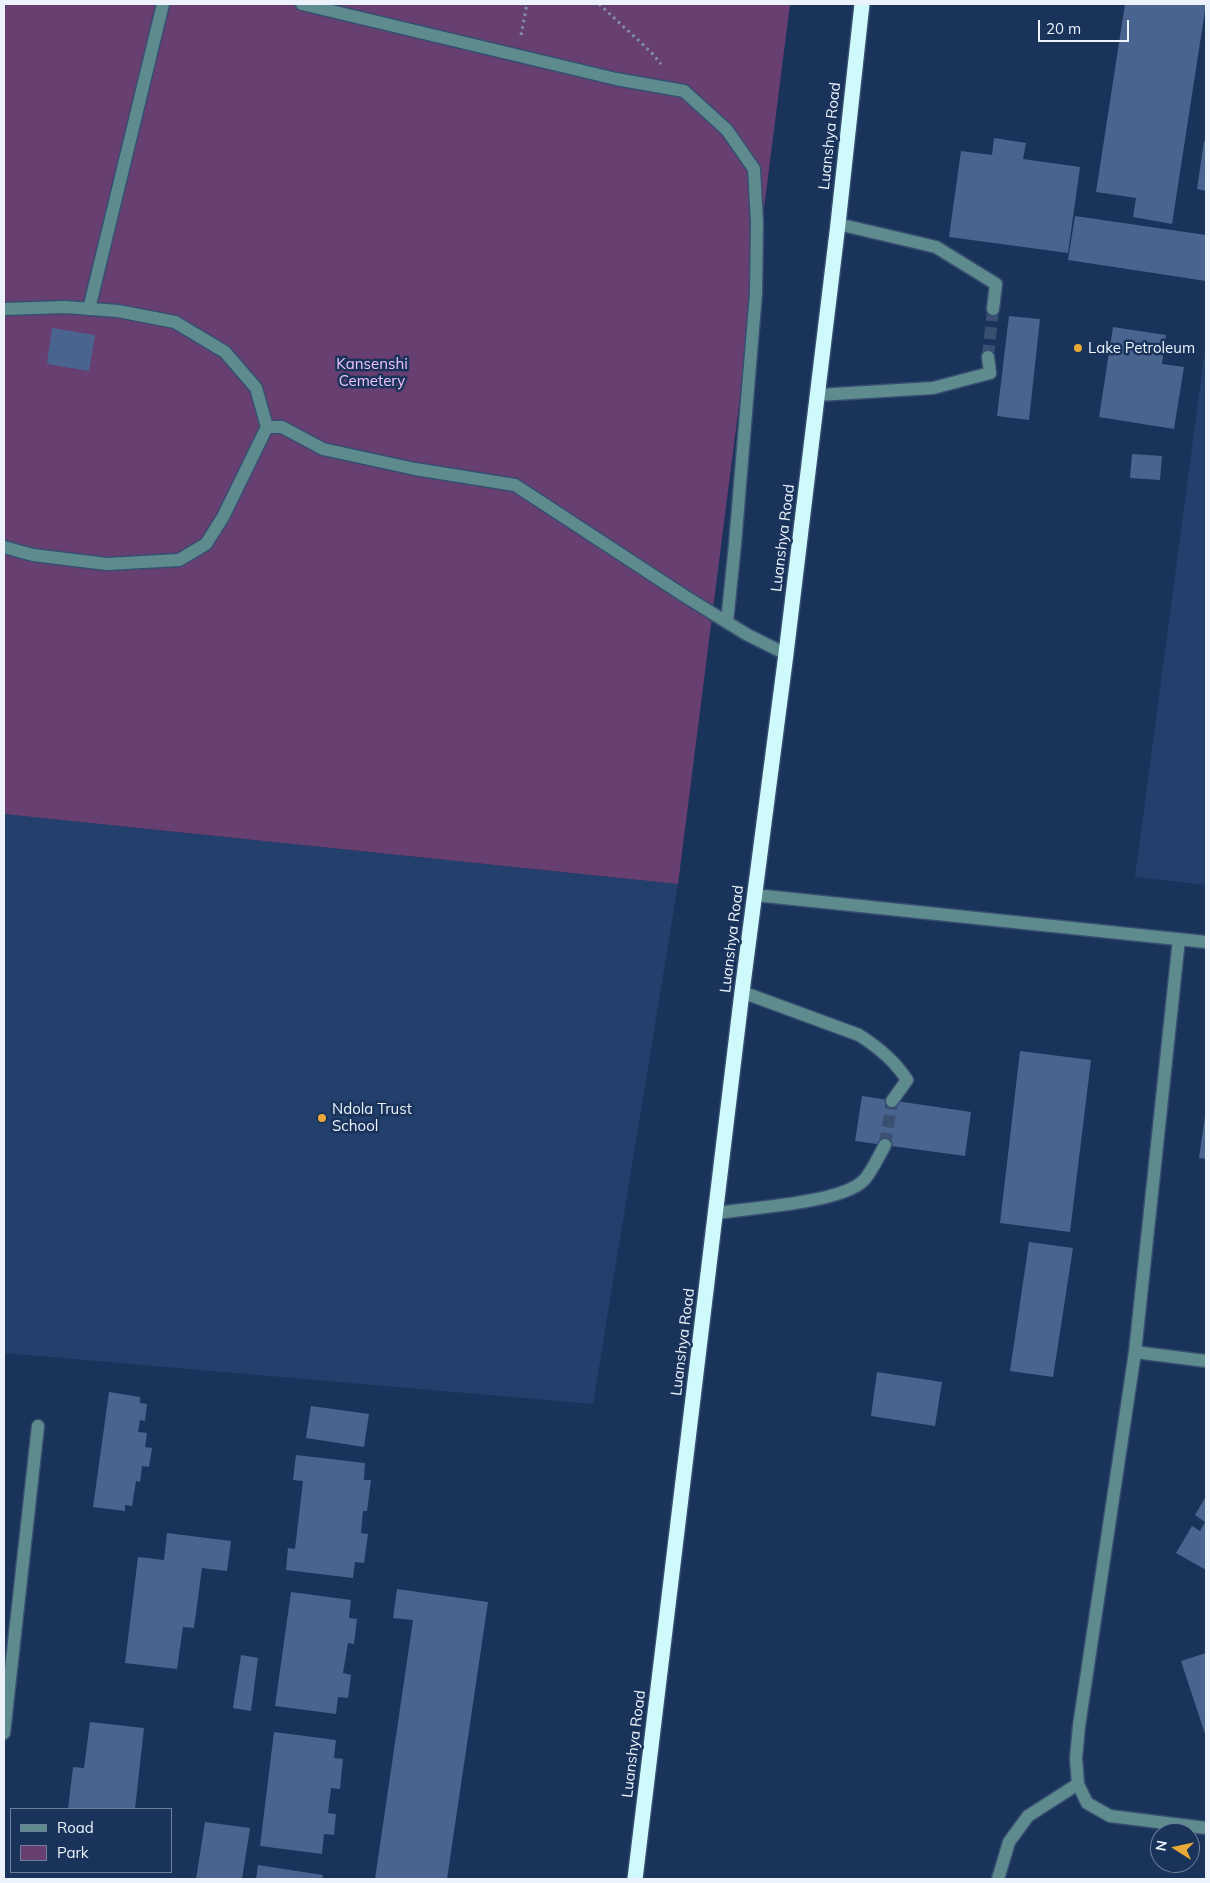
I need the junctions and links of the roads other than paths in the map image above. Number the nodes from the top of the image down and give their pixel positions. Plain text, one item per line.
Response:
1 (163, 4) edge
2 (302, 4) edge
3 (862, 4) edge
4 (838, 224) junction
5 (4, 309) edge
6 (89, 309) junction
7 (993, 309) tunnel mouth
8 (988, 357) tunnel mouth
9 (818, 395) junction
10 (267, 428) junction
11 (4, 546) edge
12 (727, 622) junction
13 (786, 654) junction
14 (754, 895) junction
15 (1179, 939) junction
16 (1206, 942) edge
17 (742, 992) junction
18 (892, 1101) tunnel mouth
19 (885, 1145) tunnel mouth
20 (717, 1213) junction
21 (1135, 1352) junction
22 (1206, 1361) edge
23 (38, 1426) dead end
24 (6, 1682) edge
25 (4, 1733) edge
26 (1078, 1784) junction
27 (1206, 1828) edge
28 (635, 1879) edge
29 (998, 1879) edge

1 - 6 street
2 - 12 street
3 - 4 highway, Luanshya Road
4 - 7 street
4 - 9 highway, Luanshya Road
5 - 6 street
6 - 10 street
8 - 9 street
9 - 13 highway, Luanshya Road
10 - 11 street
10 - 12 street
12 - 13 street
13 - 14 highway, Luanshya Road
14 - 15 street
14 - 17 highway, Luanshya Road
15 - 16 street
15 - 21 street
17 - 18 street
17 - 20 highway, Luanshya Road
19 - 20 street
20 - 28 highway, Luanshya Road
21 - 22 street
21 - 26 street
23 - 24 street
24 - 25 street
26 - 27 street
26 - 29 street

